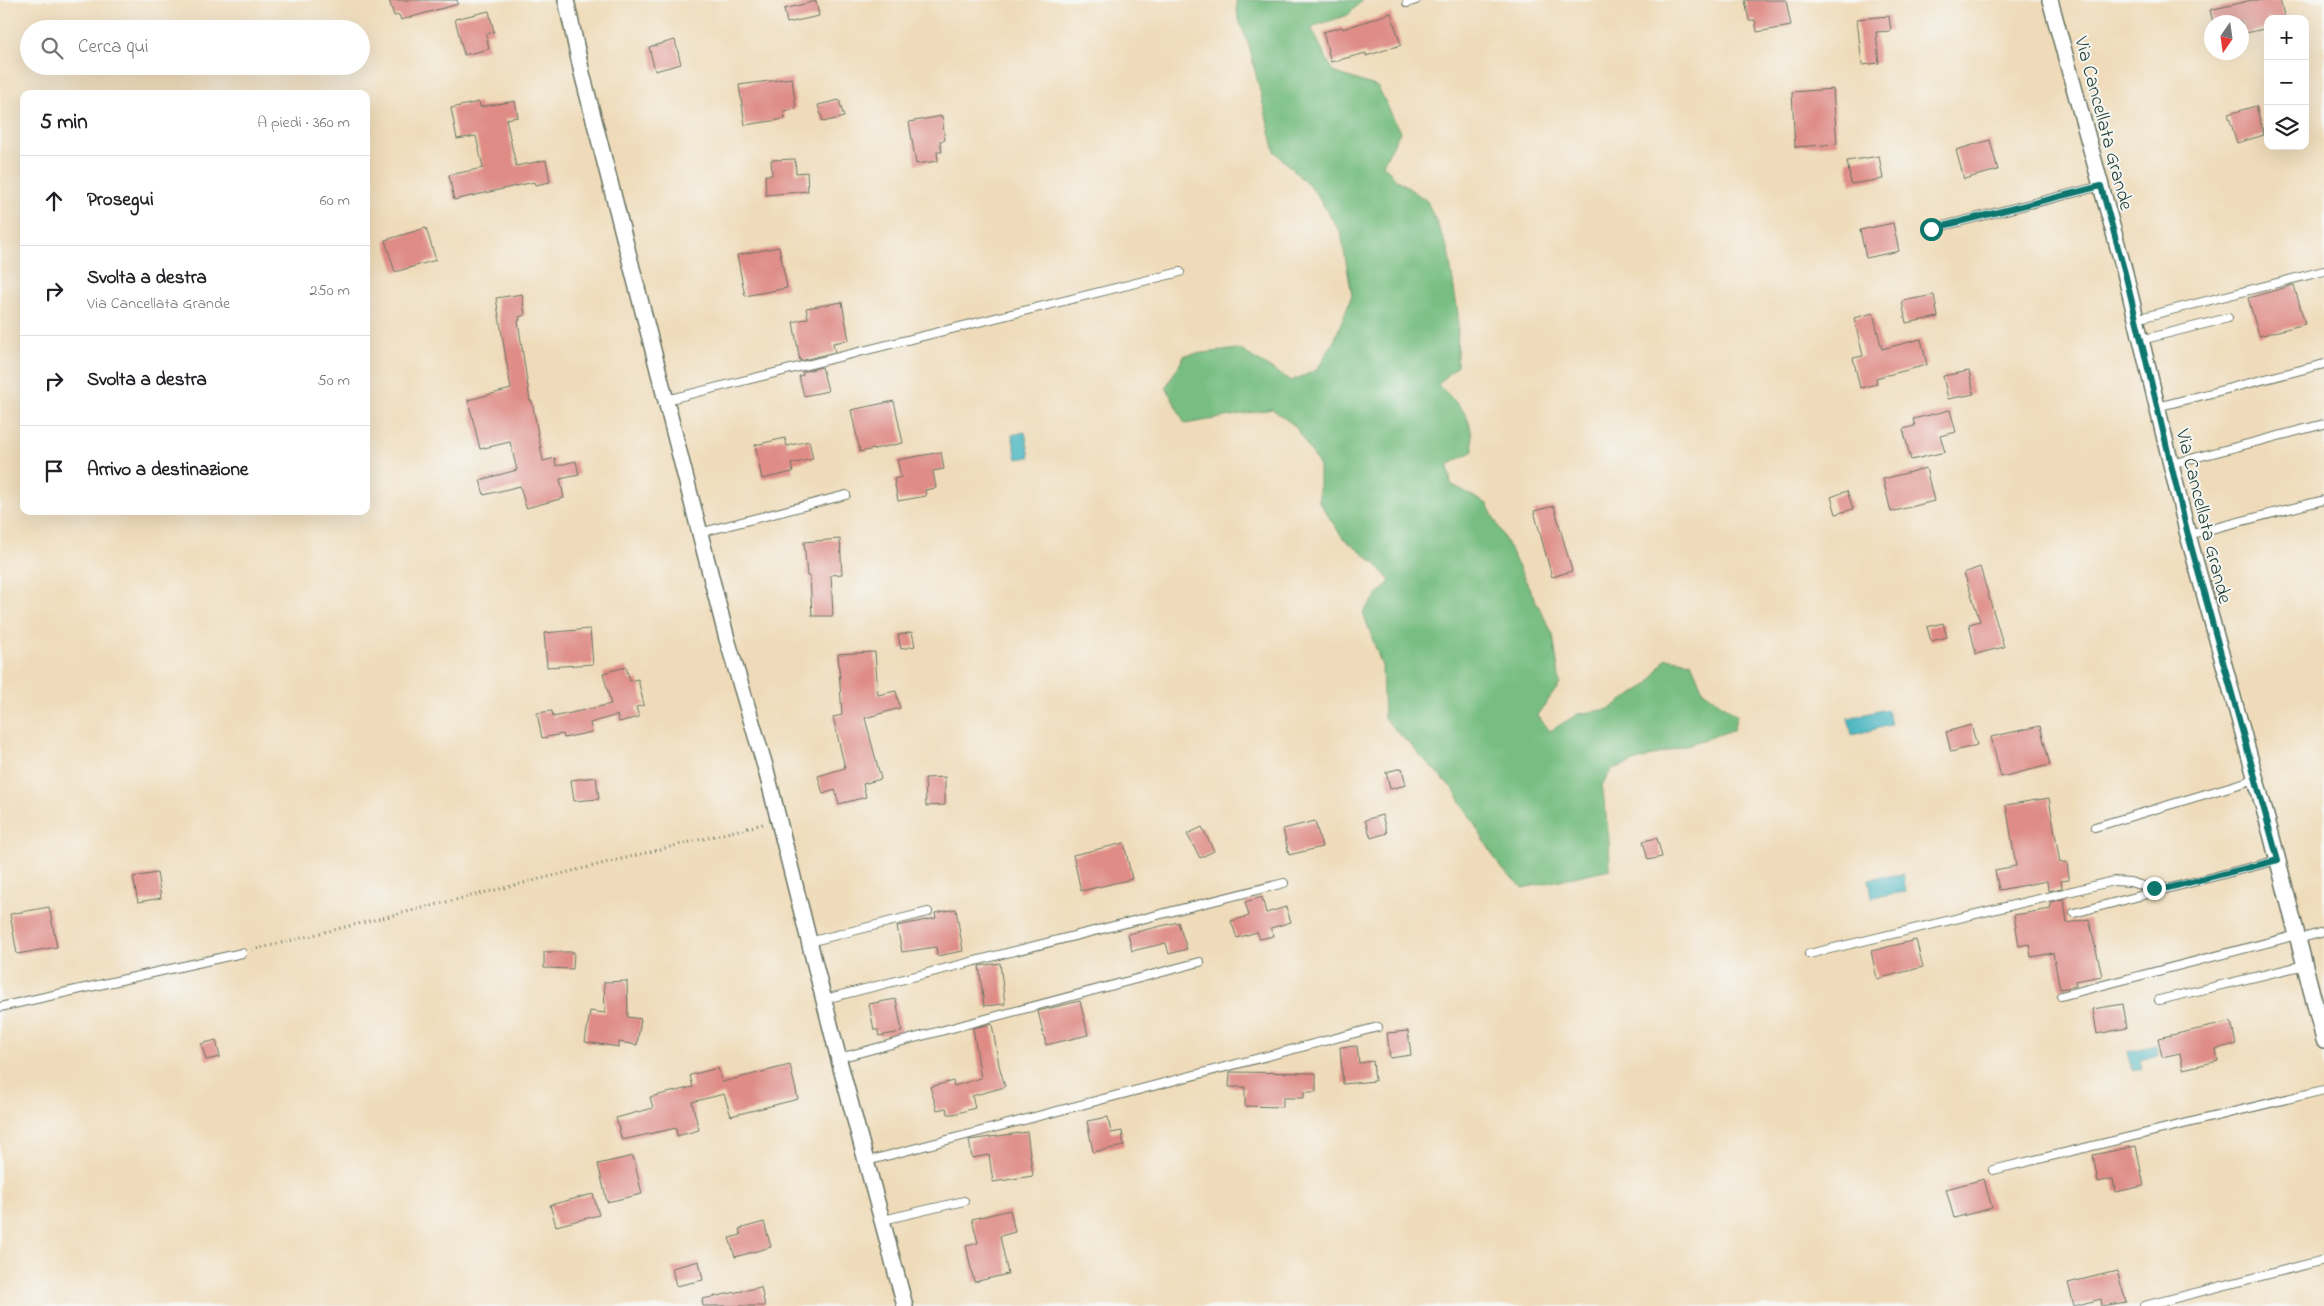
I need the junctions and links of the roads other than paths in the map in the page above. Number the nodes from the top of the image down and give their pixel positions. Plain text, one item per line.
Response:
1 (566, 0) edge
2 (1416, 0) edge
3 (2050, 0) edge
4 (1407, 2) dead end
5 (2101, 186) junction
6 (1931, 229) dead end
7 (2324, 271) edge
8 (1180, 272) dead end
9 (2228, 318) dead end
10 (2136, 319) junction
11 (2141, 340) junction
12 (2324, 364) edge
13 (666, 400) junction
14 (2157, 406) junction
15 (2324, 424) edge
16 (2171, 464) junction
17 (846, 495) dead end
18 (2324, 500) edge
19 (700, 533) junction
20 (2188, 535) junction
21 (2256, 779) junction
22 (2095, 827) dead end
23 (2278, 860) junction
24 (1284, 883) dead end
25 (2168, 888) junction
26 (928, 912) dead end
27 (2074, 912) dead end
28 (2324, 932) edge
29 (2298, 937) junction
30 (809, 942) junction
31 (242, 952) road end
32 (1809, 954) dead end
33 (1200, 962) dead end
34 (2305, 965) junction
35 (2060, 996) dead end
36 (825, 999) junction
37 (2159, 1000) dead end
38 (0, 1006) edge
39 (1378, 1027) dead end
40 (2324, 1040) edge
41 (839, 1058) junction
42 (2324, 1090) edge
43 (867, 1161) junction
44 (1993, 1170) dead end
45 (964, 1200) dead end
46 (883, 1220) junction
47 (2324, 1260) edge
48 (905, 1306) edge
49 (2144, 1306) edge

1 - 13 street
2 - 4 lane
3 - 5 street, Via Cancellata Grande
5 - 6 lane
5 - 10 street, Via Cancellata Grande
7 - 10 lane
8 - 13 lane
9 - 11 lane
10 - 11 street, Via Cancellata Grande
11 - 14 street, Via Cancellata Grande
12 - 14 lane
13 - 19 street
14 - 16 street, Via Cancellata Grande
15 - 16 lane
16 - 20 street, Via Cancellata Grande
17 - 19 lane
18 - 20 lane
19 - 30 street
20 - 21 street, Via Cancellata Grande
21 - 22 lane
21 - 23 street, Via Cancellata Grande
23 - 25 lane
23 - 29 street, Via Cancellata Grande
24 - 36 lane
25 - 27 lane
25 - 32 lane
26 - 30 lane
28 - 29 lane
29 - 34 street, Via Cancellata Grande
29 - 35 lane
30 - 36 street
31 - 38 lane
33 - 41 lane
34 - 37 lane
34 - 40 street, Via Cancellata Grande
36 - 41 street
39 - 43 lane
41 - 43 street
42 - 44 lane
43 - 46 street
45 - 46 lane
46 - 48 street
47 - 49 lane

